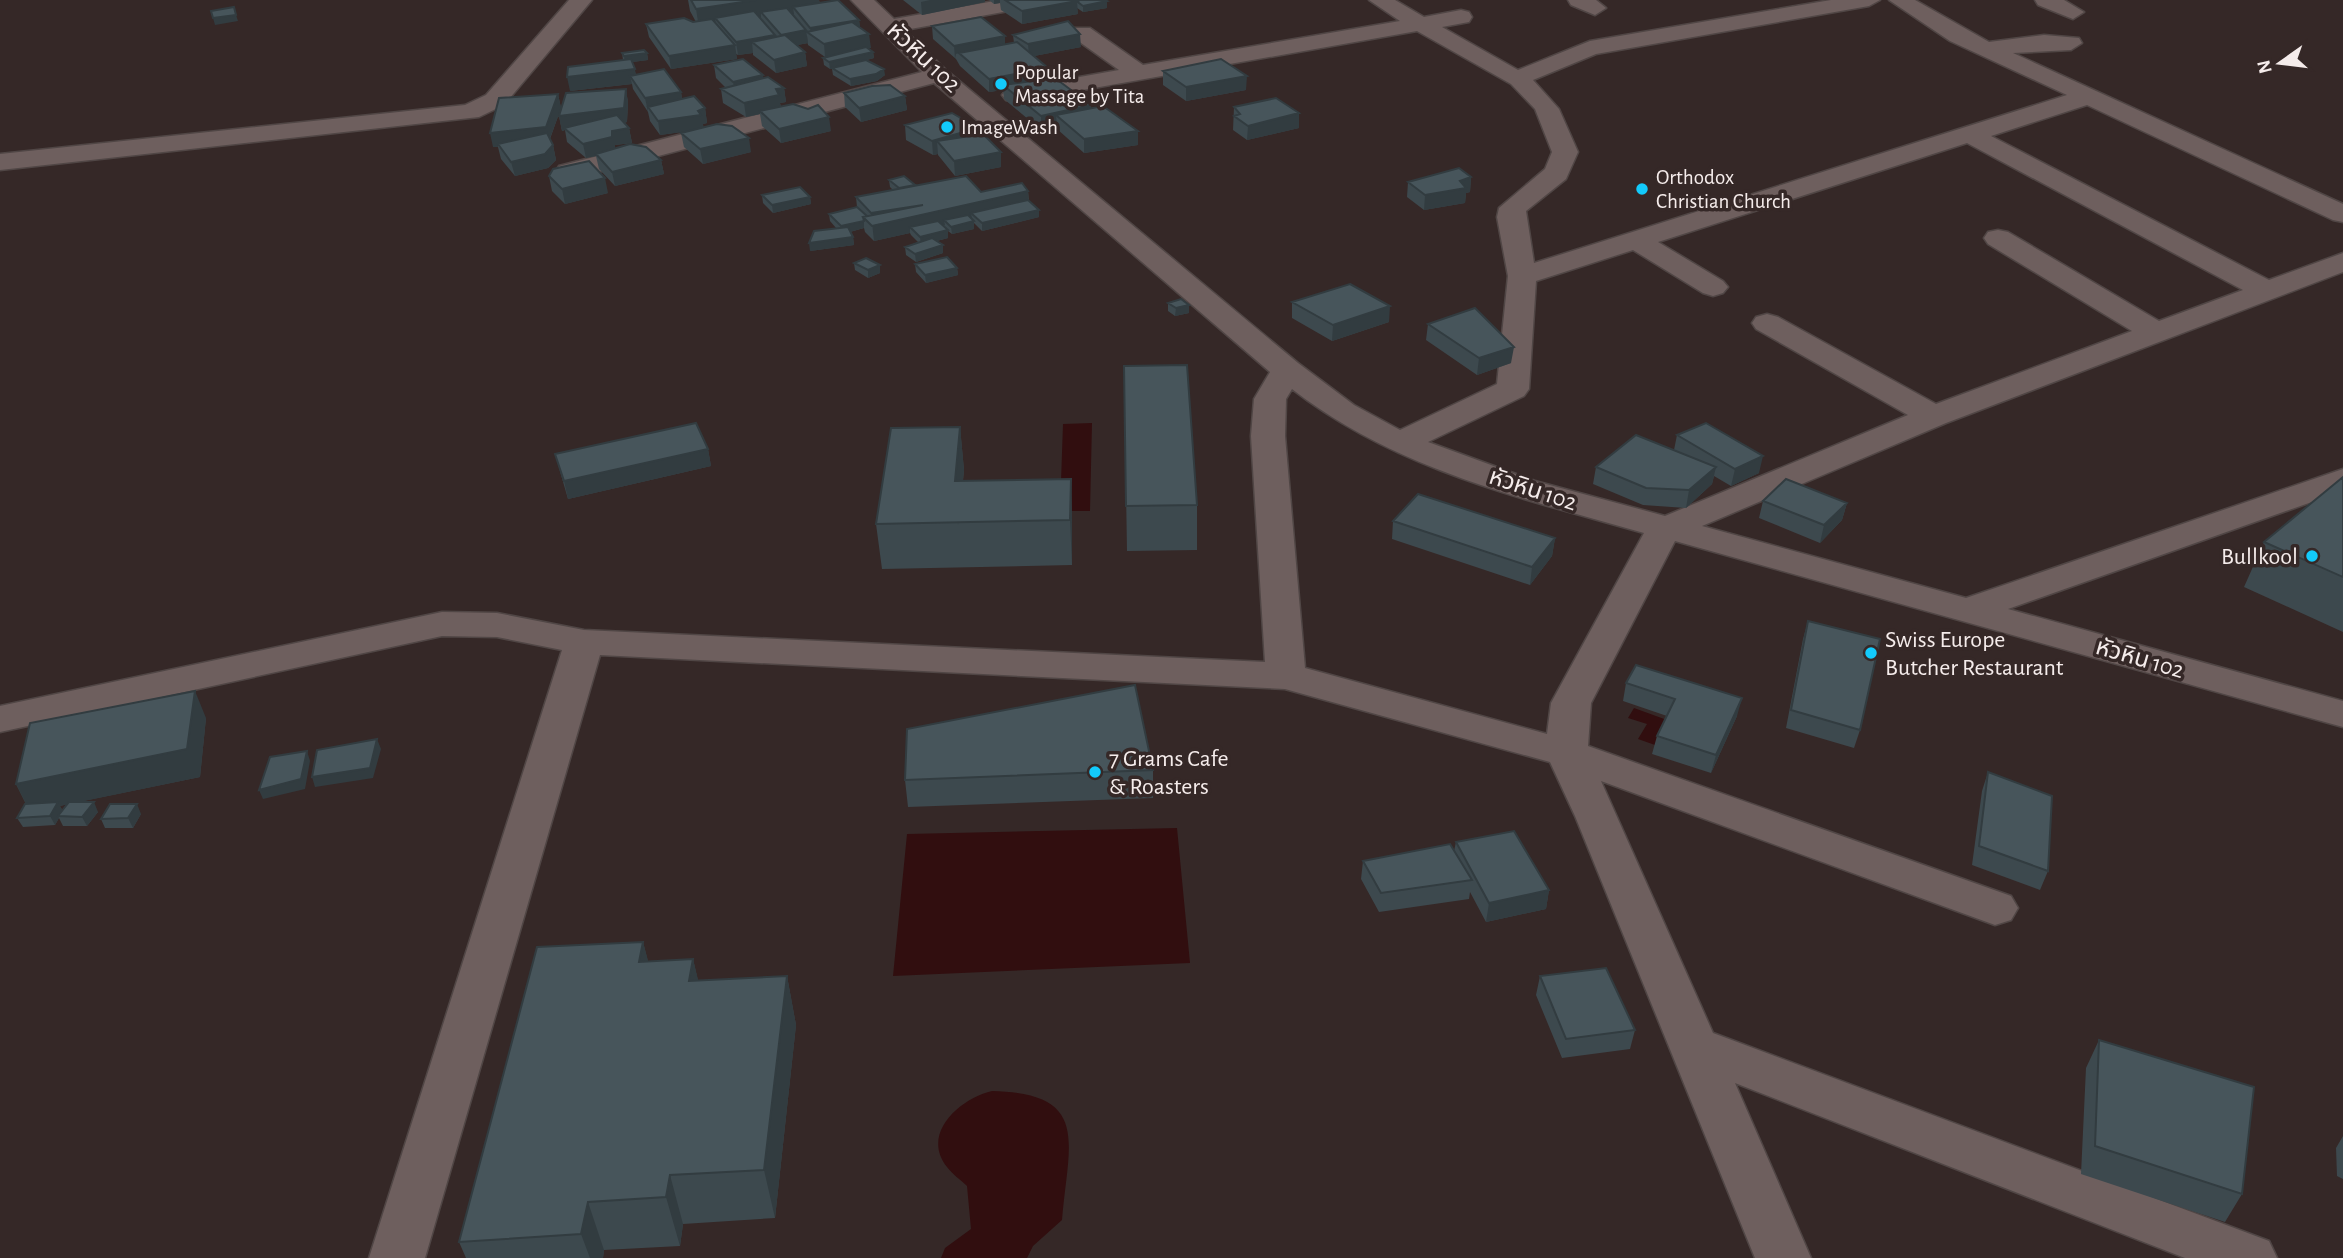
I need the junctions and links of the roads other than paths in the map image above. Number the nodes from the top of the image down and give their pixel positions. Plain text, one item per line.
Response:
1 (581, 0) edge
2 (862, 0) edge
3 (1036, 0) edge
4 (1380, 0) edge
5 (1868, 0) edge
6 (1900, 0) edge
7 (2046, 0) edge
8 (2073, 12) dead end
9 (1461, 17) dead end
10 (1420, 24) junction
11 (890, 26) junction
12 (1082, 33) edge
13 (2071, 43) dead end
14 (1987, 49) junction
15 (1137, 72) junction
16 (938, 75) junction
17 (1520, 79) junction
18 (2087, 97) junction
19 (974, 102) junction
20 (488, 105) junction
21 (517, 107) edge
22 (1969, 134) junction
23 (0, 162) edge
24 (568, 172) edge
25 (2343, 214) edge
26 (1998, 238) dead end
27 (1634, 239) junction
28 (2343, 262) edge
29 (1522, 276) junction
30 (1713, 287) dead end
31 (2264, 289) junction
32 (1767, 323) dead end
33 (2154, 331) junction
34 (1287, 370) junction
35 (1934, 416) junction
36 (1399, 443) junction
37 (2343, 479) edge
38 (1664, 529) junction
39 (1969, 610) junction
40 (584, 642) junction
41 (1286, 676) junction
42 (2343, 714) edge
43 (0, 719) edge
44 (1566, 752) junction
45 (1995, 908) dead end
46 (1693, 1046) junction
47 (397, 1258) edge
48 (1783, 1258) edge
49 (2249, 1258) edge

1 - 20 street
2 - 11 street, หัวหิน 102
3 - 11 street
4 - 10 street
5 - 17 street
6 - 14 street
7 - 8 street
9 - 10 street
10 - 15 street
10 - 17 street
11 - 16 street, หัวหิน 102
12 - 15 street
13 - 14 street
14 - 18 street
15 - 19 street
16 - 19 street, หัวหิน 102
16 - 24 street
17 - 29 street
18 - 22 street
18 - 25 street
19 - 34 street, หัวหิน 102
20 - 21 street
20 - 23 street
22 - 27 street
22 - 31 street
26 - 33 street
27 - 29 street
27 - 30 street
28 - 31 street
29 - 36 street
31 - 33 street
32 - 35 street
33 - 35 street
34 - 36 street, หัวหิน 102
34 - 41 street
35 - 38 street
36 - 38 street, หัวหิน 102
37 - 39 street
38 - 39 street, หัวหิน 102
38 - 44 street
39 - 42 street, หัวหิน 102
40 - 41 street
40 - 43 street
40 - 47 street
41 - 44 street
44 - 45 street
44 - 46 street
46 - 48 street
46 - 49 street

